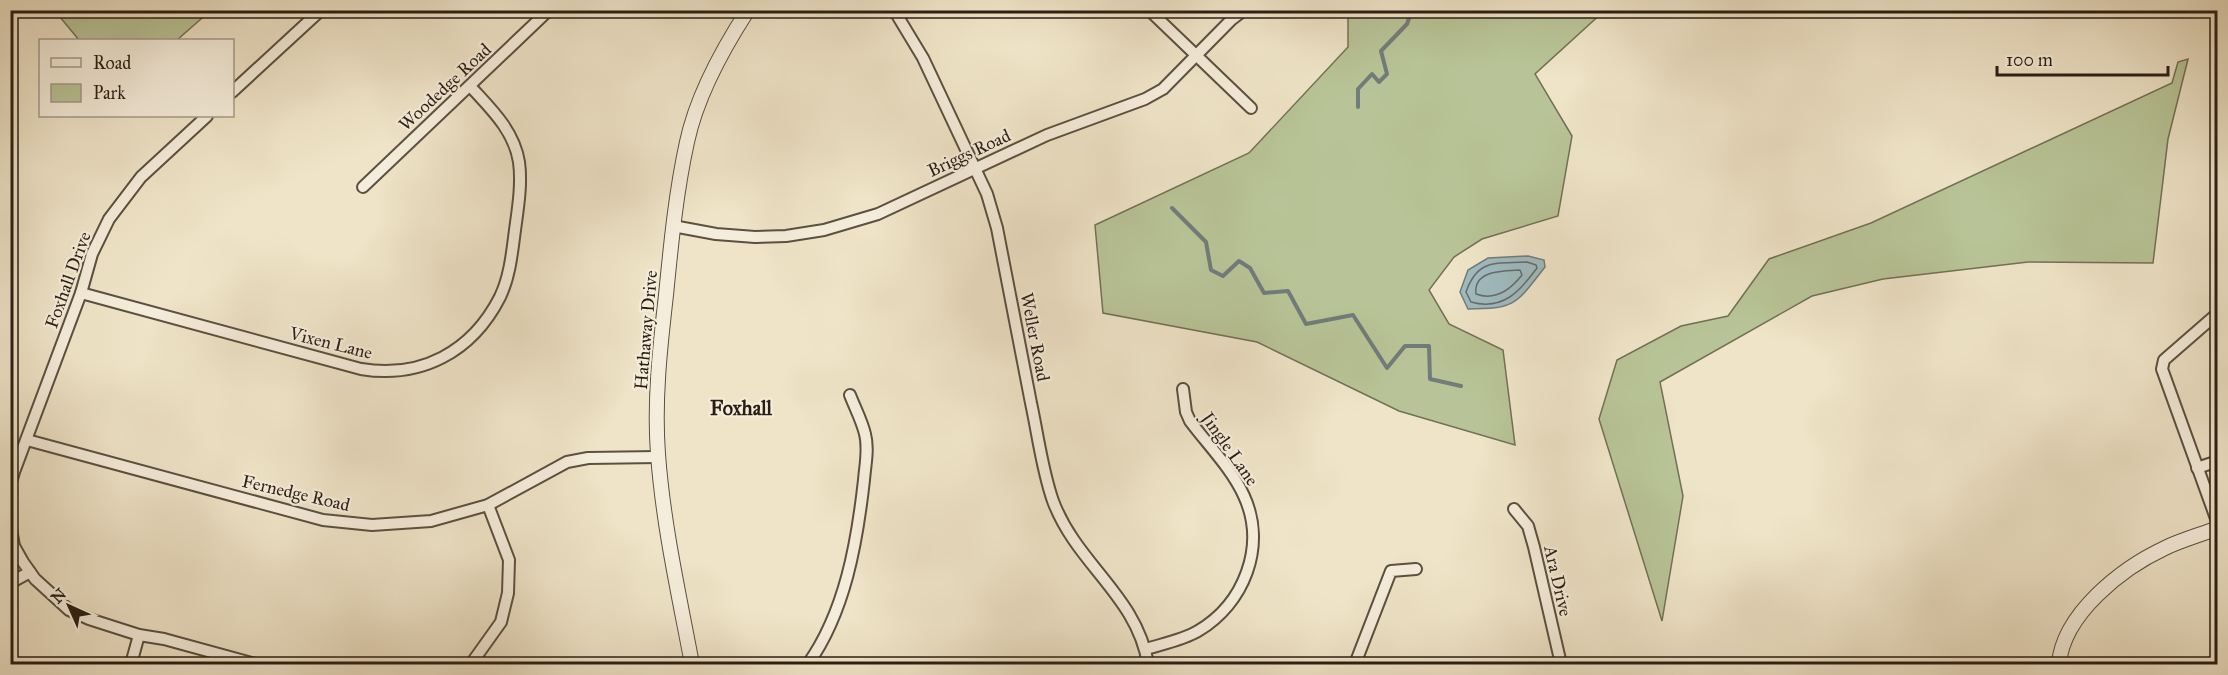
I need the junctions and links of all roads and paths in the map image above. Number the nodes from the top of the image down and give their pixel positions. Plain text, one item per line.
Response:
1 (321, 10) edge
2 (549, 10) edge
3 (748, 10) edge
4 (894, 10) edge
5 (1149, 10) edge
6 (1244, 10) edge
7 (1197, 56) junction
8 (470, 86) junction
9 (234, 90) edge
10 (1251, 108) dead end
11 (206, 117) edge
12 (975, 170) junction
13 (363, 187) dead end
14 (673, 226) junction
15 (81, 292) junction
16 (2217, 313) edge
17 (1183, 389) dead end
18 (850, 395) dead end
19 (27, 440) junction
20 (658, 457) junction
21 (2217, 461) edge
22 (2197, 468) junction
23 (10, 486) edge
24 (488, 505) junction
25 (1514, 509) dead end
26 (10, 522) edge
27 (2217, 526) edge
28 (12, 547) edge
29 (1416, 569) dead end
30 (30, 572) junction
31 (10, 583) edge
32 (139, 635) junction
33 (1146, 650) junction
34 (131, 664) edge
35 (255, 664) edge
36 (473, 664) edge
37 (692, 664) edge
38 (808, 664) edge
39 (1148, 664) edge
40 (1355, 664) edge
41 (1561, 664) edge
42 (2059, 664) edge

1 - 9 street
2 - 8 street, Woodedge Road
3 - 14 street, Hathaway Drive
4 - 12 street, Weller Road
5 - 7 street
6 - 7 street, Briggs Road
7 - 10 street
7 - 12 street, Briggs Road
8 - 13 street, Woodedge Road
8 - 15 street, Vixen Lane
11 - 15 street, Foxhall Drive
12 - 14 street, Briggs Road
12 - 33 street, Weller Road
14 - 20 street, Hathaway Drive
15 - 19 street, Foxhall Drive
16 - 22 street
17 - 33 street, Jingle Lane
18 - 38 street
19 - 23 street, Foxhall Drive
19 - 24 street, Fernedge Road
20 - 24 street, Fernedge Road
20 - 37 street, Hathaway Drive
21 - 22 street
22 - 27 street
24 - 36 street
25 - 41 street, Ara Drive
26 - 28 street
27 - 42 street
28 - 30 street
29 - 40 street
30 - 31 street
30 - 32 street
32 - 34 street
32 - 35 street
33 - 39 street, Weller Road

